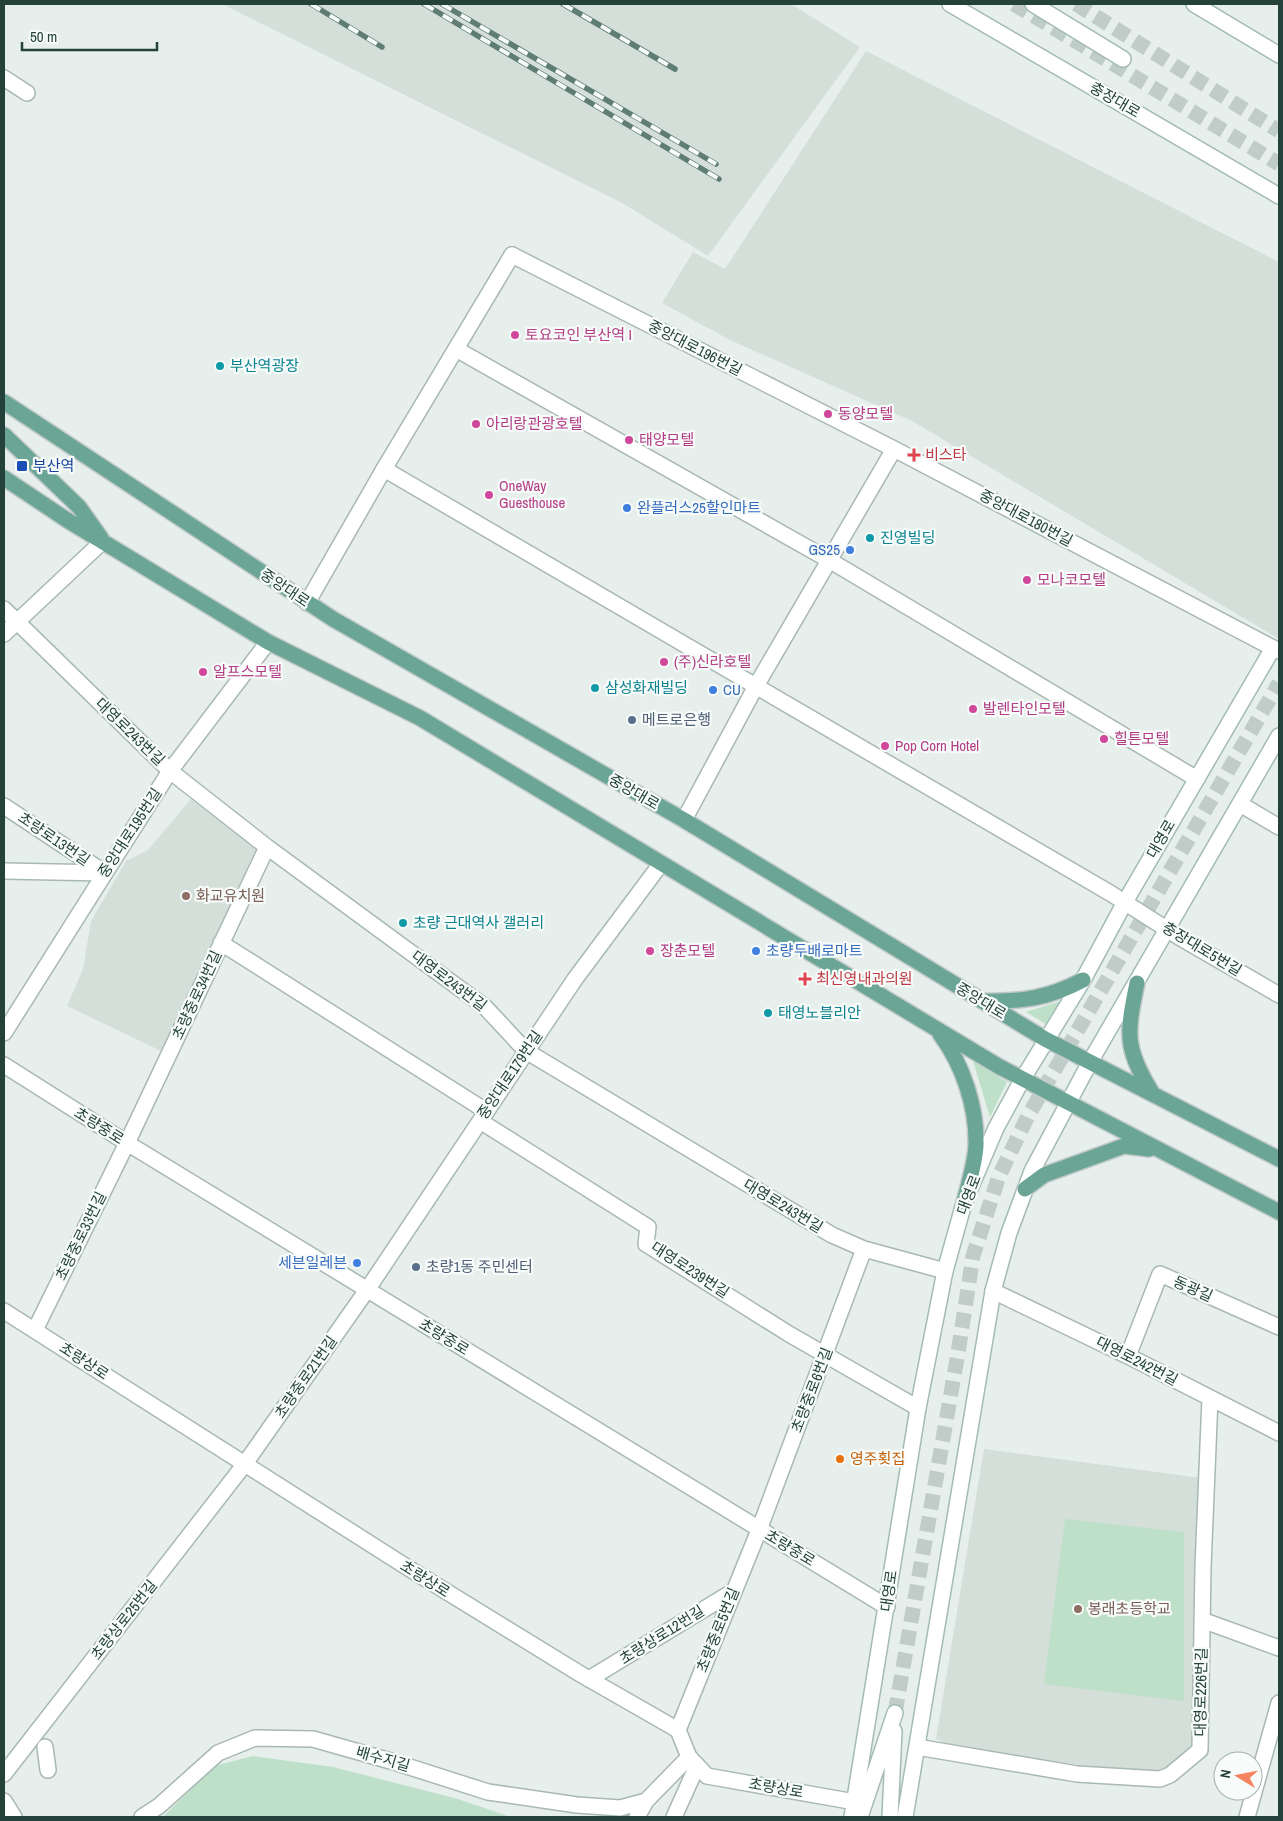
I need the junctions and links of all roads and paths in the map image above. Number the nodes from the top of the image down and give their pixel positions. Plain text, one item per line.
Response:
1 (950, 4) edge
2 (1033, 4) edge
3 (1194, 4) edge
4 (1279, 55) edge
5 (1123, 59) dead end
6 (4, 78) edge
7 (27, 93) dead end
8 (1279, 196) edge
9 (456, 349) junction
10 (4, 402) edge
11 (4, 435) edge
12 (894, 449) junction
13 (384, 469) junction
14 (4, 478) edge
15 (103, 541) junction
16 (829, 560) junction
17 (307, 603) junction
18 (4, 609) edge
19 (18, 622) junction
20 (4, 634) edge
21 (268, 642) junction
22 (1276, 650) edge
23 (756, 686) junction
24 (1279, 736) edge
25 (170, 771) junction
26 (1197, 779) junction
27 (1240, 804) junction
28 (4, 806) edge
29 (684, 820) junction
30 (1279, 827) edge
31 (266, 847) junction
32 (660, 865) junction
33 (4, 871) edge
34 (105, 873) junction
35 (1125, 902) junction
36 (1167, 930) junction
37 (221, 943) junction
38 (1083, 980) junction
39 (1137, 983) junction
40 (1279, 995) edge
41 (981, 1001) junction
42 (934, 1027) junction
43 (4, 1033) edge
44 (1045, 1040) junction
45 (526, 1051) junction
46 (1090, 1062) junction
47 (4, 1065) edge
48 (1022, 1080) junction
49 (1151, 1092) junction
50 (1068, 1104) junction
51 (483, 1116) junction
52 (127, 1143) junction
53 (1157, 1149) junction
54 (1279, 1159) edge
55 (1025, 1189) junction
56 (964, 1203) junction
57 (1279, 1212) edge
58 (864, 1249) junction
59 (945, 1271) junction
60 (367, 1290) junction
61 (993, 1291) junction
62 (4, 1311) edge
63 (1279, 1327) edge
64 (35, 1330) junction
65 (825, 1355) junction
66 (1128, 1356) junction
67 (1210, 1398) junction
68 (918, 1408) junction
69 (1279, 1433) edge
70 (244, 1465) junction
71 (759, 1530) junction
72 (734, 1591) junction
73 (887, 1607) junction
74 (1202, 1620) junction
75 (1279, 1648) edge
76 (589, 1679) junction
77 (1279, 1703) edge
78 (678, 1730) junction
79 (46, 1746) dead end
80 (917, 1747) junction
81 (693, 1761) junction
82 (48, 1770) dead end
83 (4, 1774) edge
84 (4, 1801) edge
85 (646, 1801) junction
86 (855, 1802) junction
87 (14, 1817) edge
88 (142, 1817) edge
89 (637, 1817) edge
90 (674, 1817) edge
91 (852, 1817) edge
92 (860, 1817) edge
93 (890, 1817) edge
94 (905, 1817) edge
95 (1247, 1817) edge

1 - 8 street, 충장대로
2 - 5 street
3 - 4 street
6 - 7 street
9 - 12 street, 중앙대로196번길
9 - 13 street, 중앙대로196번길
9 - 16 street
10 - 17 main road, 중앙대로
11 - 15 main road
12 - 16 street
12 - 22 street, 중앙대로180번길
13 - 17 street, 중앙대로196번길
13 - 23 street
14 - 15 main road
15 - 19 street
15 - 21 main road
16 - 23 street
16 - 26 street
17 - 29 main road, 중앙대로
18 - 19 street, 대영로243번길
19 - 20 street
19 - 25 street, 대영로243번길
21 - 25 street, 중앙대로195번길
21 - 32 main road
22 - 26 street, 대영로
23 - 29 street
23 - 35 street
24 - 27 street
25 - 31 street, 대영로243번길
25 - 34 street, 중앙대로195번길
26 - 35 street, 대영로
27 - 30 street
27 - 36 street
28 - 34 street, 초량로13번길
29 - 41 main road, 중앙대로
31 - 37 street, 초량중로34번길
31 - 45 street, 대영로243번길
32 - 42 main road
32 - 45 street, 중앙대로179번길
33 - 34 street
34 - 43 street, 중앙대로195번길
35 - 36 street, 충장대로5번길
35 - 38 street, 대영로
36 - 39 street
36 - 40 street, 충장대로5번길
37 - 51 street
37 - 52 street, 초량중로34번길
38 - 41 main road
38 - 44 street, 대영로
39 - 46 street
39 - 49 main road
41 - 44 main road, 중앙대로
42 - 48 main road
42 - 56 main road
44 - 46 main road, 중앙대로
44 - 48 street, 대영로
45 - 51 street, 중앙대로179번길
45 - 58 street, 대영로243번길
46 - 49 main road, 중앙대로
46 - 50 street
47 - 52 street, 초량중로
48 - 50 main road
48 - 56 street, 대영로
49 - 54 main road, 중앙대로
50 - 53 main road
50 - 55 street
51 - 60 street, 중앙대로179번길
51 - 65 street, 대영로239번길
52 - 60 street, 초량중로
52 - 64 street, 초량중로33번길
53 - 55 main road
53 - 57 main road
55 - 61 street
56 - 59 street, 대영로
58 - 59 street, 대영로243번길
58 - 65 street, 초량중로6번길
59 - 68 street, 대영로
60 - 70 street, 초량중로21번길
60 - 71 street, 초량중로
61 - 66 street, 대영로242번길
61 - 80 street
62 - 64 street, 초량상로
63 - 66 street, 동광길
64 - 70 street, 초량상로
65 - 68 street, 대영로239번길
65 - 71 street, 초량중로6번길
66 - 67 street, 대영로242번길
67 - 69 street, 대영로242번길
67 - 74 street, 대영로226번길
68 - 73 street, 대영로
70 - 76 street, 초량상로
70 - 83 street, 초량상로25번길
71 - 72 street, 초량중로5번길
71 - 73 street, 초량중로
72 - 76 street, 초량상로12번길
72 - 78 street, 초량중로5번길
73 - 86 street, 대영로
74 - 75 street
74 - 80 street, 대영로226번길
76 - 78 street, 초량상로
77 - 95 street
78 - 81 street
79 - 82 street
80 - 94 street
81 - 85 street
81 - 86 street, 초량상로
81 - 90 street
84 - 87 street
85 - 88 street, 배수지길
85 - 89 street
86 - 91 street, 대영로
92 - 93 street

